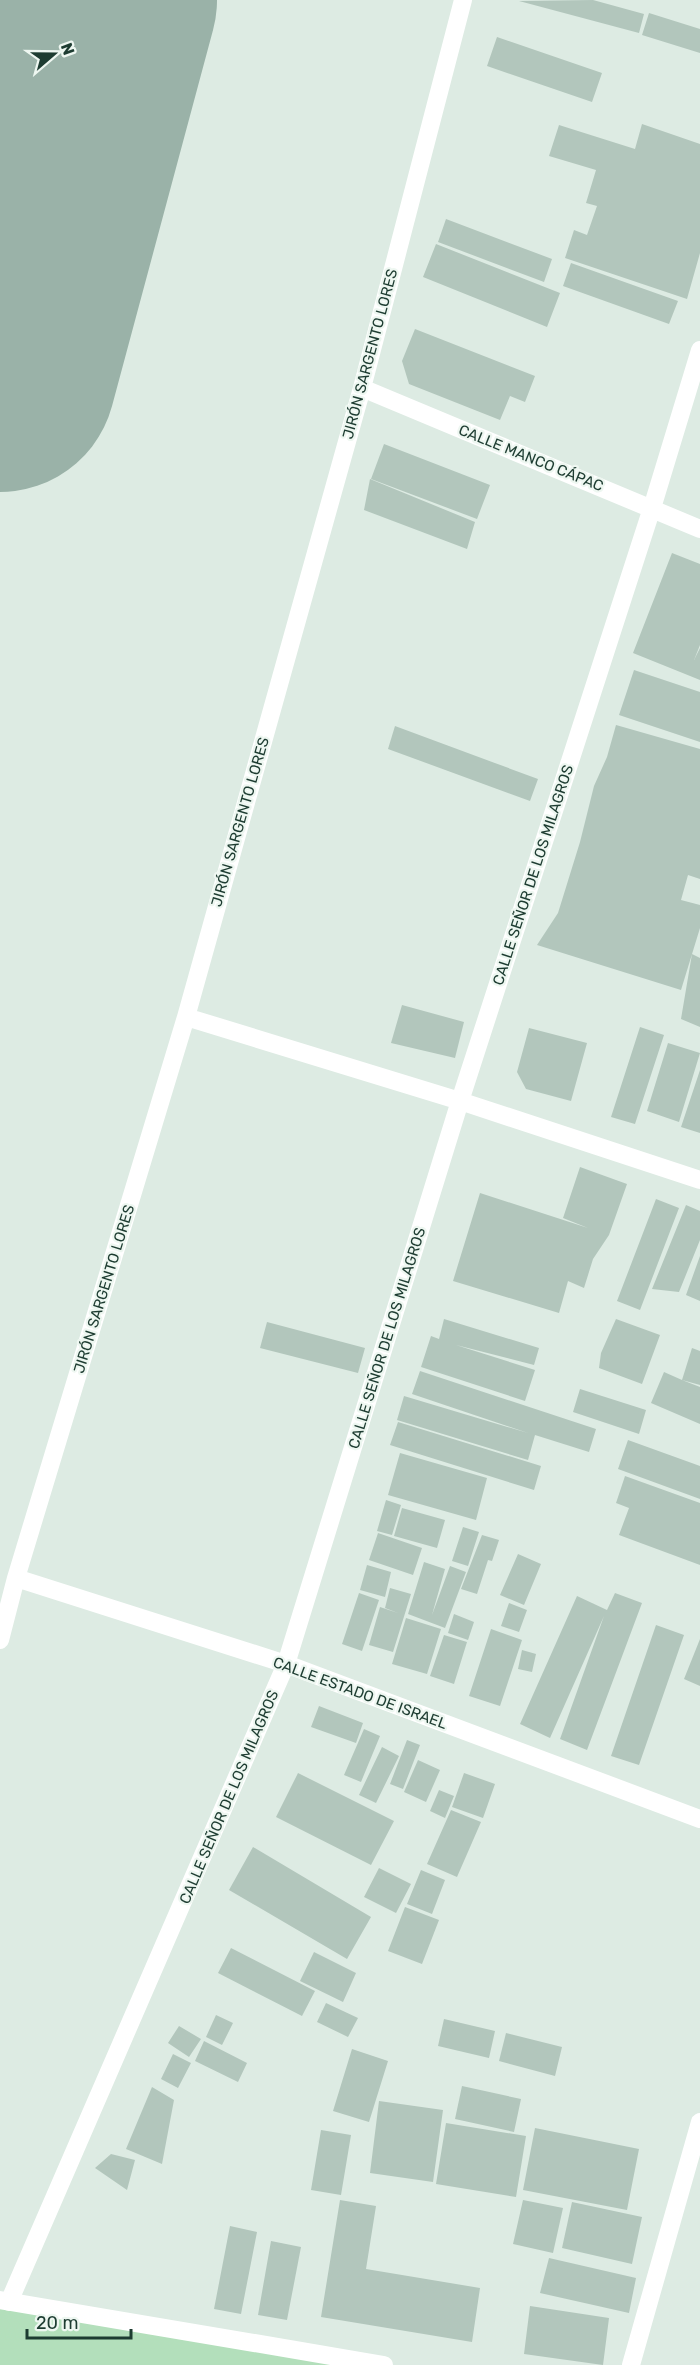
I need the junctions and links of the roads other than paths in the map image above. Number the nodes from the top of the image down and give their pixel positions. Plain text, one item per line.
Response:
1 (463, 0) edge
2 (700, 350) edge
3 (362, 388) junction
4 (652, 508) junction
5 (700, 529) edge
6 (186, 1017) junction
7 (460, 1101) junction
8 (700, 1180) edge
9 (16, 1578) junction
10 (0, 1640) edge
11 (286, 1664) junction
12 (700, 1819) edge
13 (700, 2122) edge
14 (5, 2301) edge
15 (384, 2365) edge
16 (631, 2365) edge

1 - 3 street, JIRÓN SARGENTO LORES
2 - 4 street, CALLE SEÑOR DE LOS MILAGROS
3 - 4 street, CALLE MANCO CÁPAC
3 - 6 street, JIRÓN SARGENTO LORES
4 - 5 street, CALLE MANCO CÁPAC
4 - 7 street, CALLE SEÑOR DE LOS MILAGROS
6 - 7 street
6 - 9 street, JIRÓN SARGENTO LORES
7 - 8 street
7 - 11 street, CALLE SEÑOR DE LOS MILAGROS
9 - 10 street, JIRÓN SARGENTO LORES
9 - 11 street, CALLE ESTADO DE ISRAEL
11 - 12 street, CALLE ESTADO DE ISRAEL
11 - 14 street, CALLE SEÑOR DE LOS MILAGROS
13 - 16 street
14 - 15 street

